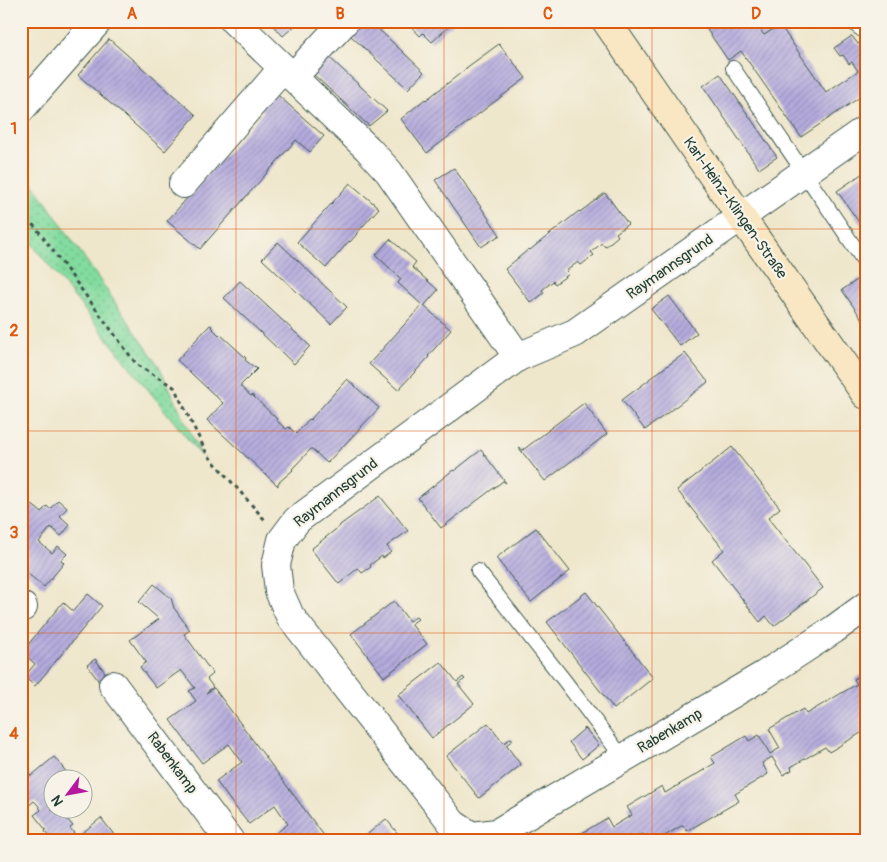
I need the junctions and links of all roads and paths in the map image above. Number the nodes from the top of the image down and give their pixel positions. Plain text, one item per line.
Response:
1 (98, 21) edge
2 (234, 21) edge
3 (345, 21) edge
4 (606, 21) edge
5 (862, 21) edge
6 (866, 24) edge
7 (733, 68) dead end
8 (288, 73) junction
9 (21, 109) edge
10 (866, 129) edge
11 (804, 173) junction
12 (183, 184) dead end
13 (21, 213) edge
14 (741, 218) junction
15 (866, 264) edge
16 (518, 357) junction
17 (866, 395) edge
18 (282, 540) junction
19 (478, 571) dead end
20 (866, 606) edge
21 (113, 685) dead end
22 (623, 758) junction
23 (469, 838) edge
24 (230, 841) edge

1 - 9 street
2 - 8 street
3 - 8 street
4 - 14 main road, Karl-Heinz-Klingen-Straße
5 - 6 street
7 - 11 lane
8 - 12 street
8 - 16 street
10 - 11 street, Raymannsgrund
11 - 14 street, Raymannsgrund
11 - 15 lane
13 - 18 path
14 - 16 street, Raymannsgrund
14 - 17 main road, Karl-Heinz-Klingen-Straße
16 - 18 street, Raymannsgrund
18 - 23 street, Raymannsgrund
19 - 22 lane
20 - 22 street, Rabenkamp
21 - 24 street, Rabenkamp
22 - 23 street, Rabenkamp

